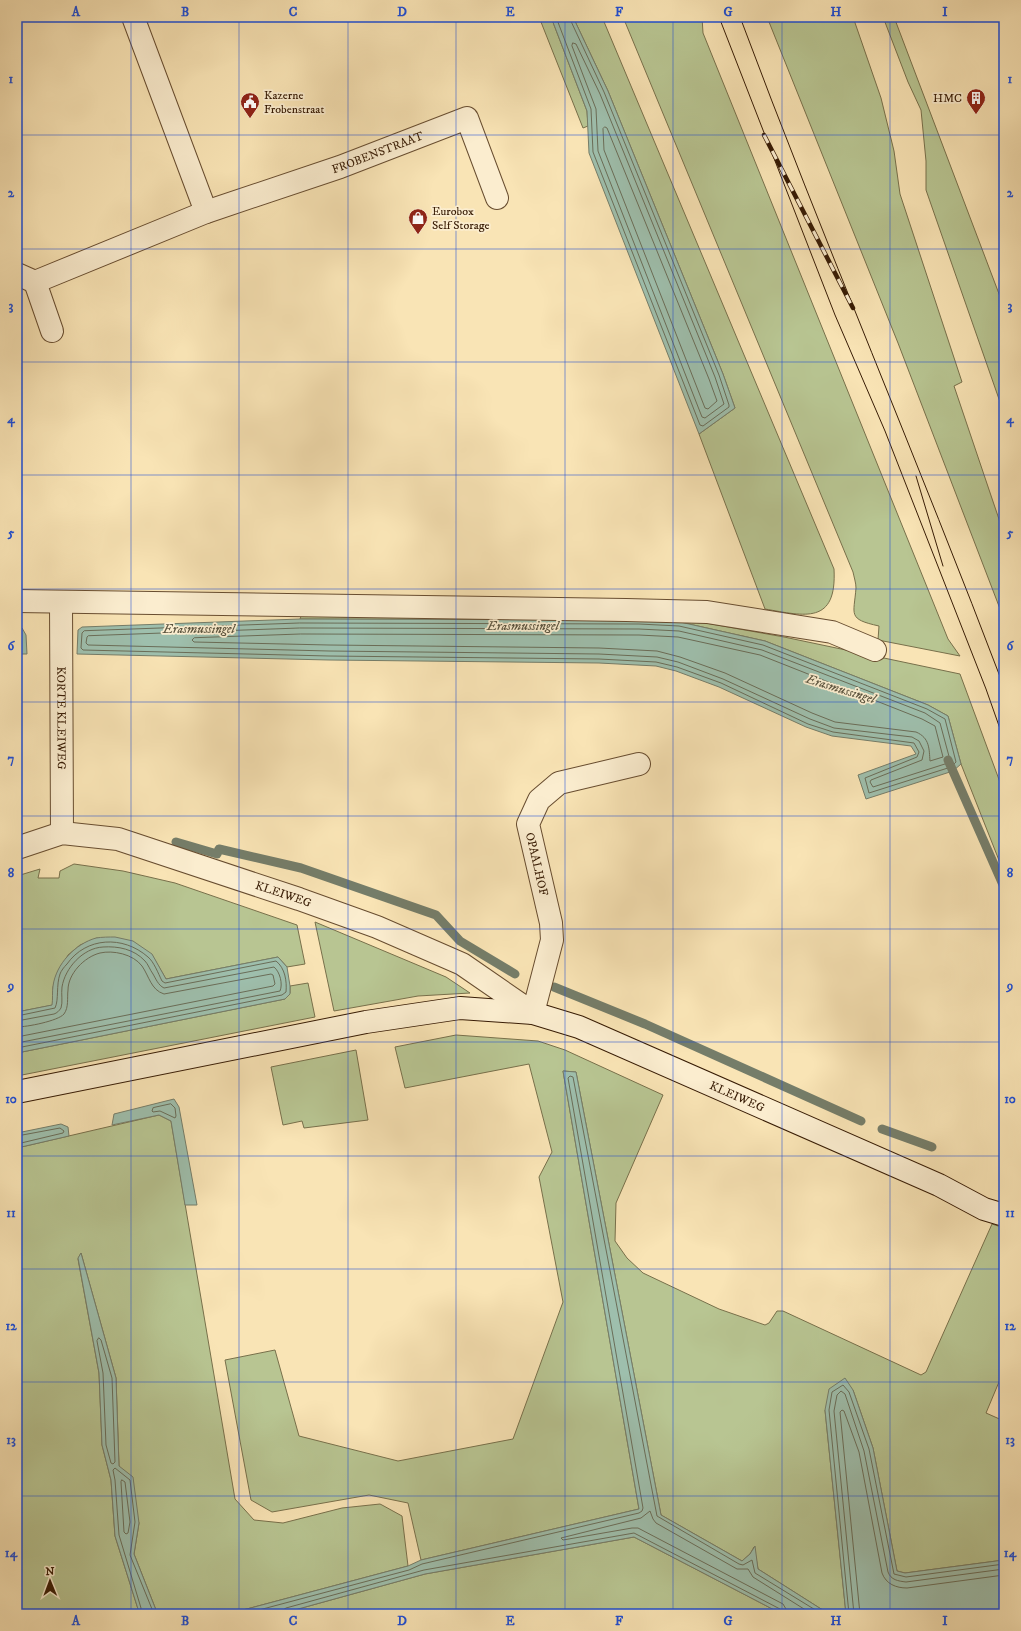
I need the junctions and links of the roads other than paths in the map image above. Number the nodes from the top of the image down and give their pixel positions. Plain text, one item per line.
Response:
1 (133, 17) edge
2 (497, 198) dead end
3 (206, 212) junction
4 (26, 278) edge
5 (52, 331) dead end
6 (17, 601) edge
7 (61, 602) junction
8 (875, 650) dead end
9 (639, 764) dead end
10 (62, 833) junction
11 (17, 848) edge
12 (533, 1012) junction
13 (17, 1092) edge
14 (939, 1185) junction
15 (1004, 1203) edge
16 (1004, 1215) edge

1 - 3 street
2 - 3 street, FROBENSTRAAT
3 - 4 street, FROBENSTRAAT
4 - 5 street
6 - 7 street
7 - 8 street
7 - 10 street, KORTE KLEIWEG
9 - 12 street, OPAALHOF
10 - 11 street, KLEIWEG
10 - 12 street, KLEIWEG
12 - 13 street, KLEIWEG
12 - 14 street, KLEIWEG
14 - 15 street, KLEIWEG
14 - 16 street, KLEIWEG

